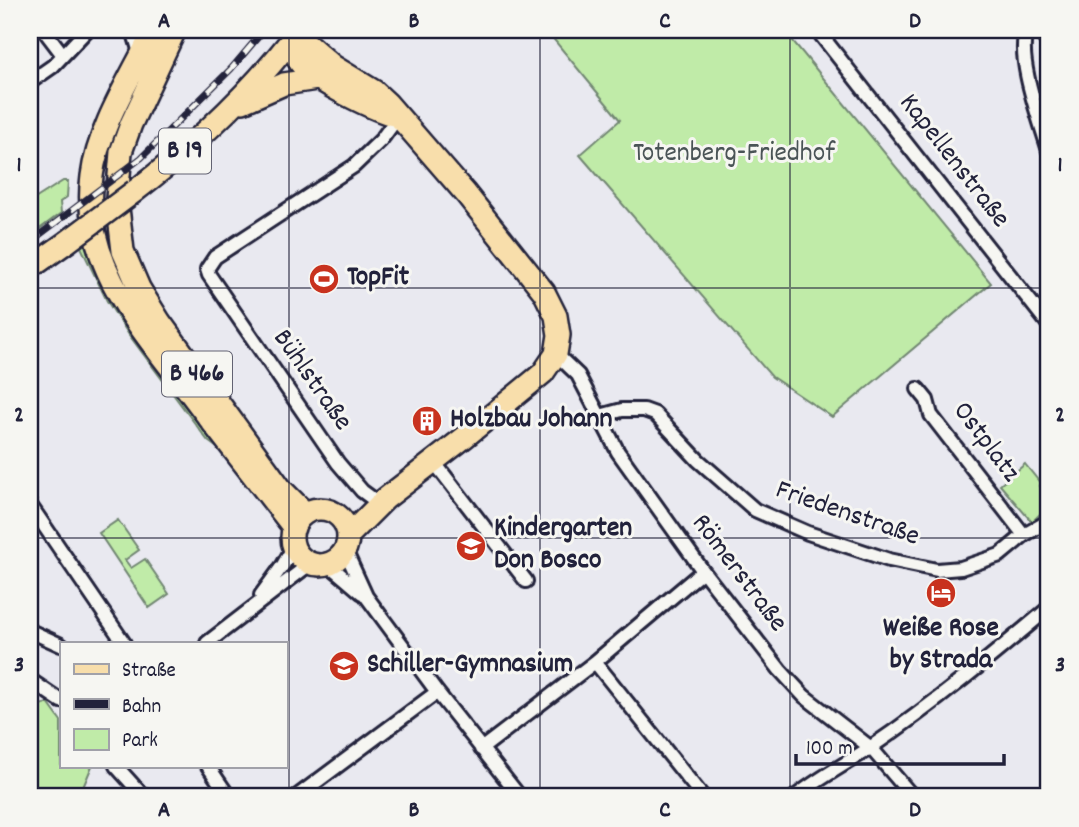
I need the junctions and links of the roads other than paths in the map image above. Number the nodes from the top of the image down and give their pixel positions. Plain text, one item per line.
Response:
1 (44, 30) edge
2 (87, 30) edge
3 (133, 30) edge
4 (154, 30) edge
5 (175, 30) edge
6 (817, 30) edge
7 (1027, 30) edge
8 (1038, 30) edge
9 (297, 32) edge
10 (1049, 43) edge
11 (165, 50) junction
12 (63, 55) junction
13 (141, 57) junction
14 (317, 79) junction
15 (30, 82) edge
16 (232, 107) junction
17 (398, 117) junction
18 (1049, 150) edge
19 (30, 268) edge
20 (1049, 325) edge
21 (556, 354) junction
22 (918, 389) dead end
23 (600, 416) junction
24 (434, 463) junction
25 (375, 497) junction
26 (30, 505) edge
27 (340, 516) junction
28 (1049, 521) edge
29 (297, 529) junction
30 (1024, 536) junction
31 (333, 553) junction
32 (703, 571) junction
33 (526, 581) dead end
34 (366, 596) junction
35 (251, 608) junction
36 (1049, 608) edge
37 (30, 631) edge
38 (121, 640) edge
39 (208, 642) edge
40 (60, 645) edge
41 (596, 662) junction
42 (30, 680) edge
43 (437, 692) junction
44 (60, 700) edge
45 (871, 748) junction
46 (481, 749) junction
47 (118, 768) edge
48 (209, 768) edge
49 (144, 797) edge
50 (229, 797) edge
51 (296, 797) edge
52 (520, 797) edge
53 (704, 797) edge
54 (795, 797) edge
55 (913, 797) edge

1 - 12 street
2 - 12 street
3 - 13 street
4 - 11 street
4 - 13 main road, B 466
5 - 11 main road, B 466
6 - 20 street, Kapellenstraße
7 - 18 street
8 - 10 street
9 - 14 main road
9 - 16 main road, B 19
9 - 17 main road
11 - 29 main road, B 466
12 - 15 street
13 - 29 main road, B 466
14 - 16 main road
14 - 17 main road
16 - 19 main road, B 19, bridge
17 - 21 main road
17 - 25 street, Bühlstraße
21 - 23 street, Römerstraße
21 - 24 main road
22 - 30 street, Ostplatz
23 - 30 street, Friedenstraße
23 - 32 street, Römerstraße
24 - 25 main road
24 - 33 street
25 - 27 main road
25 - 31 main road
26 - 38 street
27 - 29 main road
27 - 31 main road
28 - 30 street
29 - 31 main road, B 466
29 - 35 street
31 - 34 street
31 - 34 street
31 - 35 street
32 - 41 street
32 - 45 street, Römerstraße
34 - 43 street
35 - 39 street
36 - 45 street
37 - 40 street
41 - 46 street
41 - 53 street
42 - 44 street
43 - 46 street
43 - 51 street
45 - 54 street
45 - 55 street, Römerstraße
46 - 52 street
47 - 49 street
48 - 50 street

